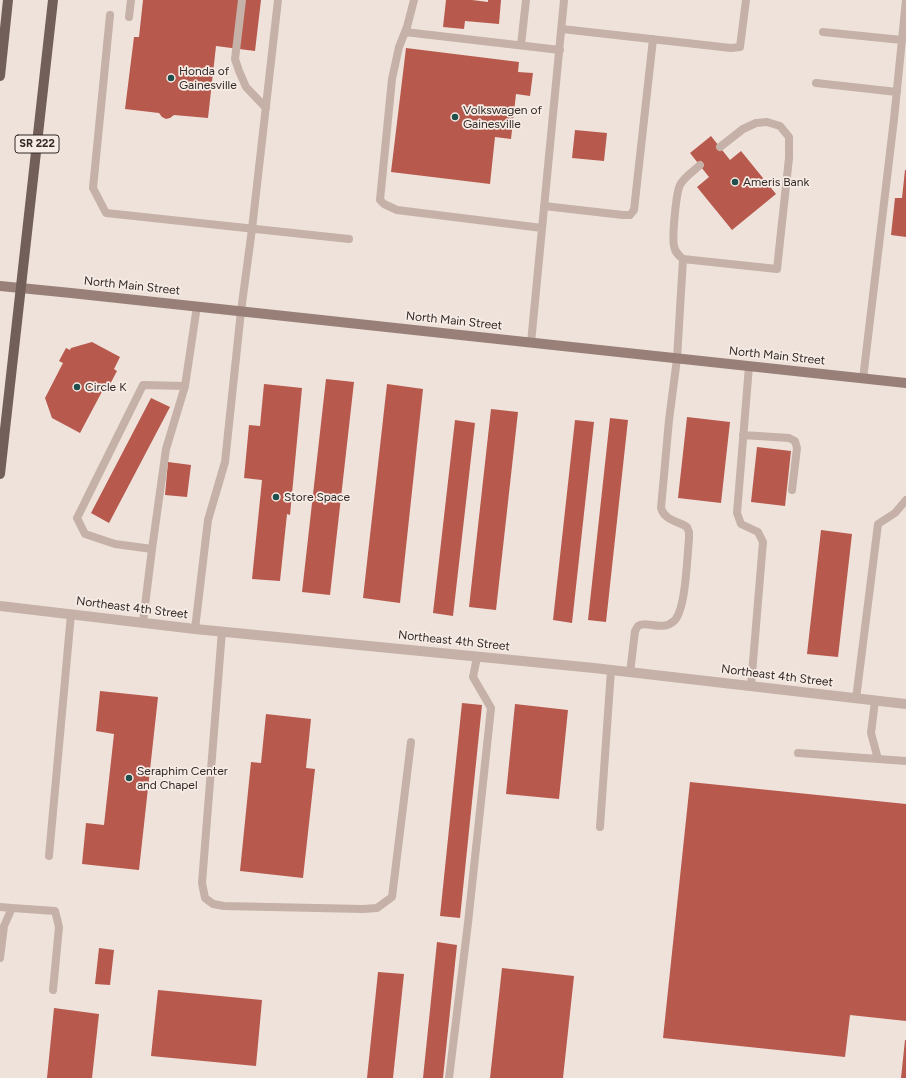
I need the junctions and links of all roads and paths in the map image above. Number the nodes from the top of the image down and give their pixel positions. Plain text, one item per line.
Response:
1 (8, 0) edge
2 (53, 0) edge
3 (131, 0) edge
4 (242, 0) edge
5 (278, 0) edge
6 (414, 0) edge
7 (526, 0) edge
8 (564, 0) edge
9 (746, 0) edge
10 (906, 0) edge
11 (110, 15) dead end
12 (129, 17) dead end
13 (562, 29) junction
14 (405, 32) junction
15 (823, 32) dead end
16 (653, 39) junction
17 (902, 40) junction
18 (521, 45) junction
19 (560, 50) junction
20 (0, 76) edge
21 (816, 84) dead end
22 (897, 92) junction
23 (266, 108) junction
24 (720, 147) dead end
25 (700, 165) dead end
26 (544, 206) junction
27 (542, 228) junction
28 (252, 229) junction
29 (349, 239) dead end
30 (683, 259) junction
31 (0, 286) edge
32 (21, 288) junction
33 (197, 306) junction
34 (241, 311) junction
35 (531, 343) junction
36 (677, 359) junction
37 (748, 366) junction
38 (863, 379) junction
39 (906, 383) edge
40 (185, 386) junction
41 (743, 435) junction
42 (0, 474) edge
43 (792, 490) dead end
44 (906, 500) edge
45 (152, 549) junction
46 (0, 606) edge
47 (71, 614) junction
48 (143, 622) junction
49 (195, 629) junction
50 (222, 631) junction
51 (477, 657) junction
52 (611, 670) junction
53 (630, 673) junction
54 (751, 686) junction
55 (856, 699) junction
56 (875, 701) junction
57 (906, 704) edge
58 (411, 742) dead end
59 (798, 753) dead end
60 (878, 759) junction
61 (906, 762) edge
62 (600, 826) dead end
63 (49, 856) dead end
64 (0, 907) edge
65 (12, 908) junction
66 (0, 958) edge
67 (53, 990) dead end
68 (449, 1078) edge

1 - 20 main road
2 - 32 main road, SR 222
3 - 12 lane
4 - 23 lane
5 - 23 lane
6 - 14 lane
7 - 18 lane
8 - 13 lane
9 - 16 lane
10 - 17 lane
11 - 28 lane
13 - 16 lane
13 - 19 lane
14 - 18 lane
14 - 27 lane
15 - 17 lane
16 - 26 lane
17 - 22 lane
18 - 19 lane
19 - 26 lane
21 - 22 lane
22 - 38 lane
23 - 28 lane
24 - 30 lane
25 - 30 lane
26 - 27 lane
27 - 35 lane
28 - 29 lane
28 - 34 lane
30 - 36 lane
31 - 32 main road, North Main Street
32 - 33 main road, North Main Street
32 - 42 main road, SR 222
33 - 34 main road, North Main Street
33 - 40 lane
34 - 35 main road, North Main Street
34 - 49 lane
35 - 36 main road, North Main Street
36 - 37 main road, North Main Street
36 - 53 lane
37 - 38 main road, North Main Street
37 - 41 lane
38 - 39 main road, North Main Street
40 - 45 lane
40 - 45 lane
41 - 43 lane
41 - 54 lane
44 - 55 lane
45 - 48 lane
46 - 47 street, Northeast 4th Street
47 - 48 street, Northeast 4th Street
47 - 63 lane
48 - 49 street, Northeast 4th Street
49 - 50 street, Northeast 4th Street
50 - 51 street, Northeast 4th Street
50 - 58 lane
51 - 52 street, Northeast 4th Street
51 - 68 lane
52 - 53 street, Northeast 4th Street
52 - 62 lane
53 - 54 street, Northeast 4th Street
54 - 55 street, Northeast 4th Street
55 - 56 street, Northeast 4th Street
56 - 57 street, Northeast 4th Street
56 - 60 lane
59 - 60 lane
60 - 61 lane
64 - 65 lane
65 - 66 lane
65 - 67 lane

